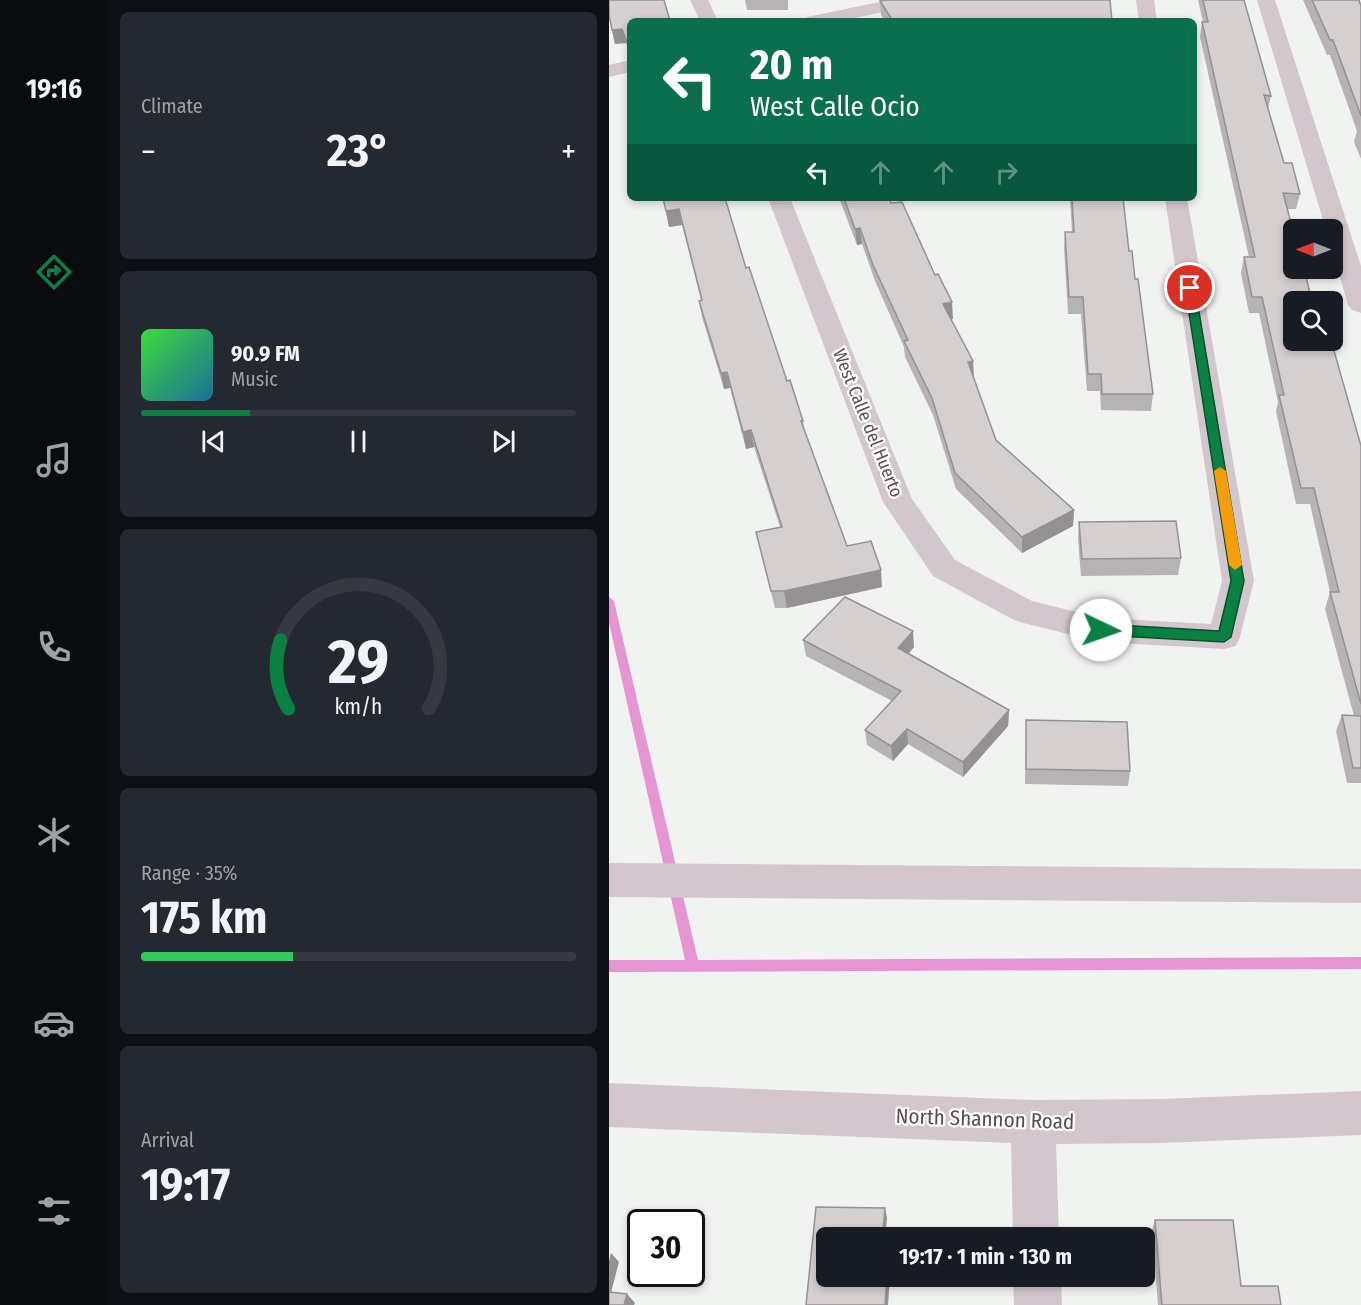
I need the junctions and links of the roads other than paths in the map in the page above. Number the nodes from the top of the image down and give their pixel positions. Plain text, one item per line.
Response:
1 (699, 0) edge
2 (915, 0) edge
3 (1145, 0) edge
4 (1266, 0) edge
5 (708, 18) edge
6 (828, 18) edge
7 (1148, 18) edge
8 (627, 67) edge
9 (609, 71) edge
10 (780, 201) edge
11 (1176, 201) edge
12 (1361, 305) edge
13 (609, 880) edge
14 (1361, 886) edge
15 (609, 1105) edge
16 (1361, 1113) edge
17 (1033, 1122) junction
18 (1036, 1227) edge
19 (1037, 1287) edge
20 (1038, 1305) edge

1 - 5 street
2 - 6 street
3 - 7 street
4 - 12 street
8 - 9 street
10 - 11 street, West Calle del Huerto
13 - 14 street
15 - 17 street, North Shannon Road
16 - 17 street, North Shannon Road
17 - 18 street
19 - 20 street

